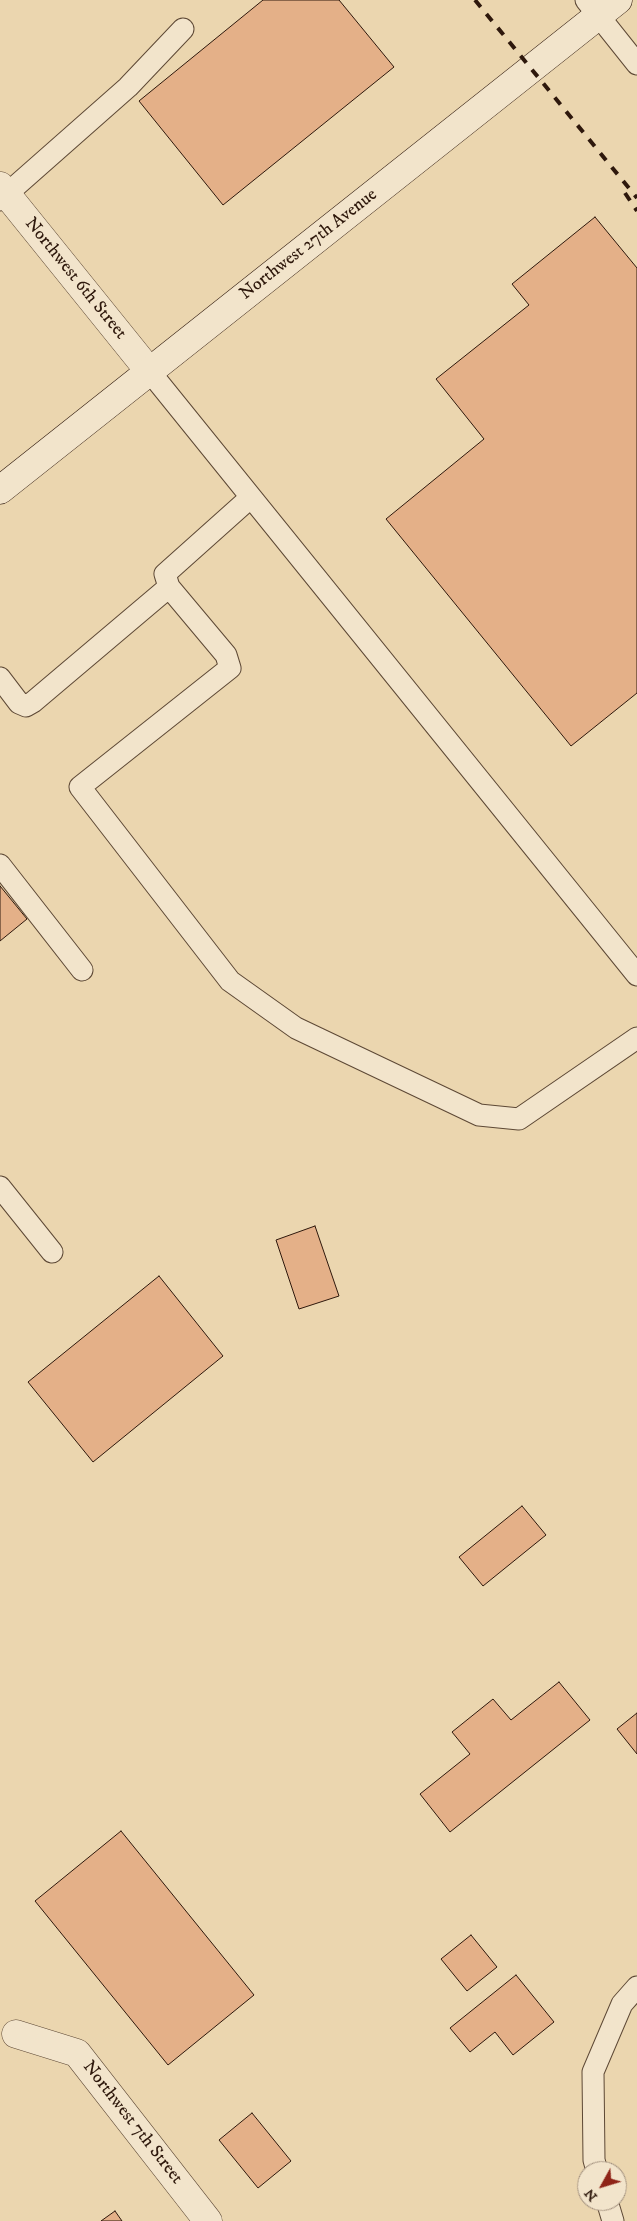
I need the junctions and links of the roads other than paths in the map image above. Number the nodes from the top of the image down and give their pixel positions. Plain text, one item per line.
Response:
1 (601, 5) edge
2 (183, 29) dead end
3 (637, 64) edge
4 (2, 194) edge
5 (150, 372) junction
6 (0, 490) edge
7 (250, 498) junction
8 (169, 587) junction
9 (0, 678) edge
10 (0, 865) edge
11 (82, 970) dead end
12 (637, 975) edge
13 (637, 1038) edge
14 (0, 1187) edge
15 (52, 1252) dead end
16 (637, 1987) edge
17 (16, 2034) dead end
18 (594, 2161) edge
19 (208, 2221) edge

1 - 3 lane
1 - 5 main road, Northwest 27th Avenue
2 - 4 lane
4 - 5 main road, Northwest 6th Street
5 - 6 main road, Northwest 27th Avenue
5 - 7 lane
7 - 8 lane
7 - 12 lane
8 - 9 lane
8 - 13 lane
10 - 11 lane
14 - 15 lane
16 - 18 lane
17 - 19 main road, Northwest 7th Street

